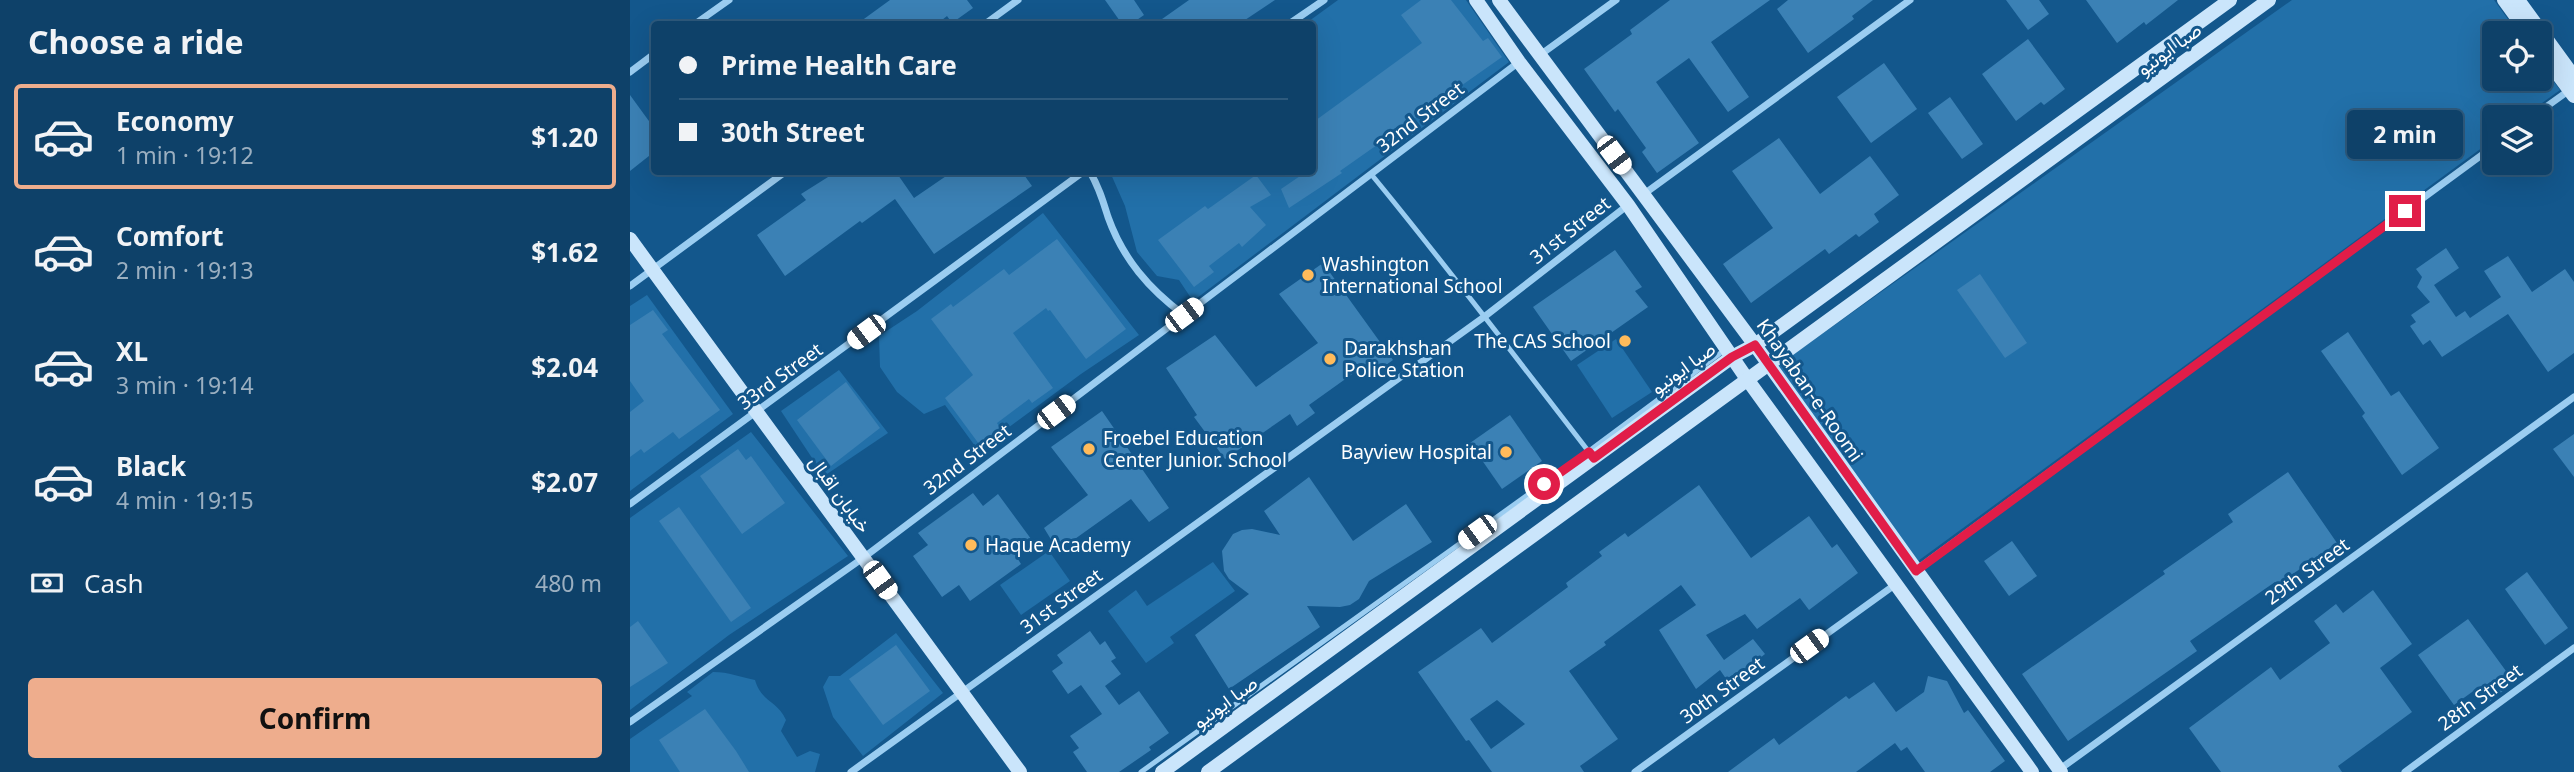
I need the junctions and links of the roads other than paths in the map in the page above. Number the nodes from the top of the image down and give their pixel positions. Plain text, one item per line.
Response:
1 (729, 0) edge
2 (1018, 0) edge
3 (1324, 0) edge
4 (1476, 0) edge
5 (1499, 0) edge
6 (1616, 0) edge
7 (1910, 0) edge
8 (2230, 0) edge
9 (2269, 0) edge
10 (2504, 0) edge
11 (2518, 0) edge
12 (699, 21) edge
13 (989, 21) edge
14 (1293, 21) edge
15 (2519, 21) edge
16 (651, 56) edge
17 (1539, 56) junction
18 (1519, 62) junction
19 (2552, 64) edge
20 (630, 72) edge
21 (2573, 88) edge
22 (2549, 105) edge
23 (2482, 155) edge
24 (1371, 174) junction
25 (781, 175) edge
26 (1079, 175) edge
27 (1092, 175) edge
28 (1644, 194) junction
29 (1628, 205) junction
30 (630, 239) edge
31 (653, 270) junction
32 (630, 286) edge
33 (1184, 315) junction
34 (1484, 317) junction
35 (1755, 345) junction
36 (1729, 353) junction
37 (1767, 364) junction
38 (1747, 379) junction
39 (2574, 397) edge
40 (757, 413) junction
41 (1591, 455) junction
42 (630, 504) edge
43 (863, 558) junction
44 (1916, 571) junction
45 (1896, 584) junction
46 (2574, 648) edge
47 (961, 692) junction
48 (630, 722) edge
49 (2060, 771) edge
50 (851, 772) edge
51 (1020, 772) edge
52 (1141, 772) edge
53 (1162, 772) edge
54 (1208, 772) edge
55 (1635, 772) edge
56 (2032, 772) edge
57 (2405, 772) edge

1 - 12 street
2 - 13 street
3 - 14 street
4 - 18 street
5 - 17 street, Khayaban-e-Roomi
6 - 17 street
7 - 28 street
8 - 35 street, صبا ایونیو
9 - 37 street, صبا ایونیو
10 - 15 street
11 - 21 street
16 - 20 street
17 - 28 street, Khayaban-e-Roomi
18 - 24 street, 32nd Street
18 - 29 street
19 - 21 street
21 - 22 street
23 - 44 street
24 - 33 street, 32nd Street
24 - 34 lane
25 - 31 street
26 - 40 street, 33rd Street
27 - 33 street
28 - 35 street, Khayaban-e-Roomi
29 - 34 street, 31st Street
29 - 36 street
30 - 31 street, خیابان اقبال
31 - 32 street
31 - 40 street, خیابان اقبال
33 - 43 street, 32nd Street
34 - 41 lane
34 - 47 street, 31st Street
35 - 36 street, صبا ایونیو
35 - 37 street, Khayaban-e-Roomi
36 - 38 street
36 - 41 street, صبا ایونیو
37 - 38 street, صبا ایونیو
37 - 44 street, Khayaban-e-Roomi
38 - 45 street
38 - 54 street, صبا ایونیو
39 - 49 street, 29th Street
40 - 42 street, 33rd Street
40 - 43 street, خیابان اقبال
41 - 52 lane
41 - 53 street, صبا ایونیو
43 - 47 street, خیابان اقبال
43 - 48 street, 32nd Street
44 - 49 street, Khayaban-e-Roomi
45 - 55 street, 30th Street
45 - 56 street
46 - 57 street, 28th Street
47 - 50 street, 31st Street
47 - 51 street, خیابان اقبال

